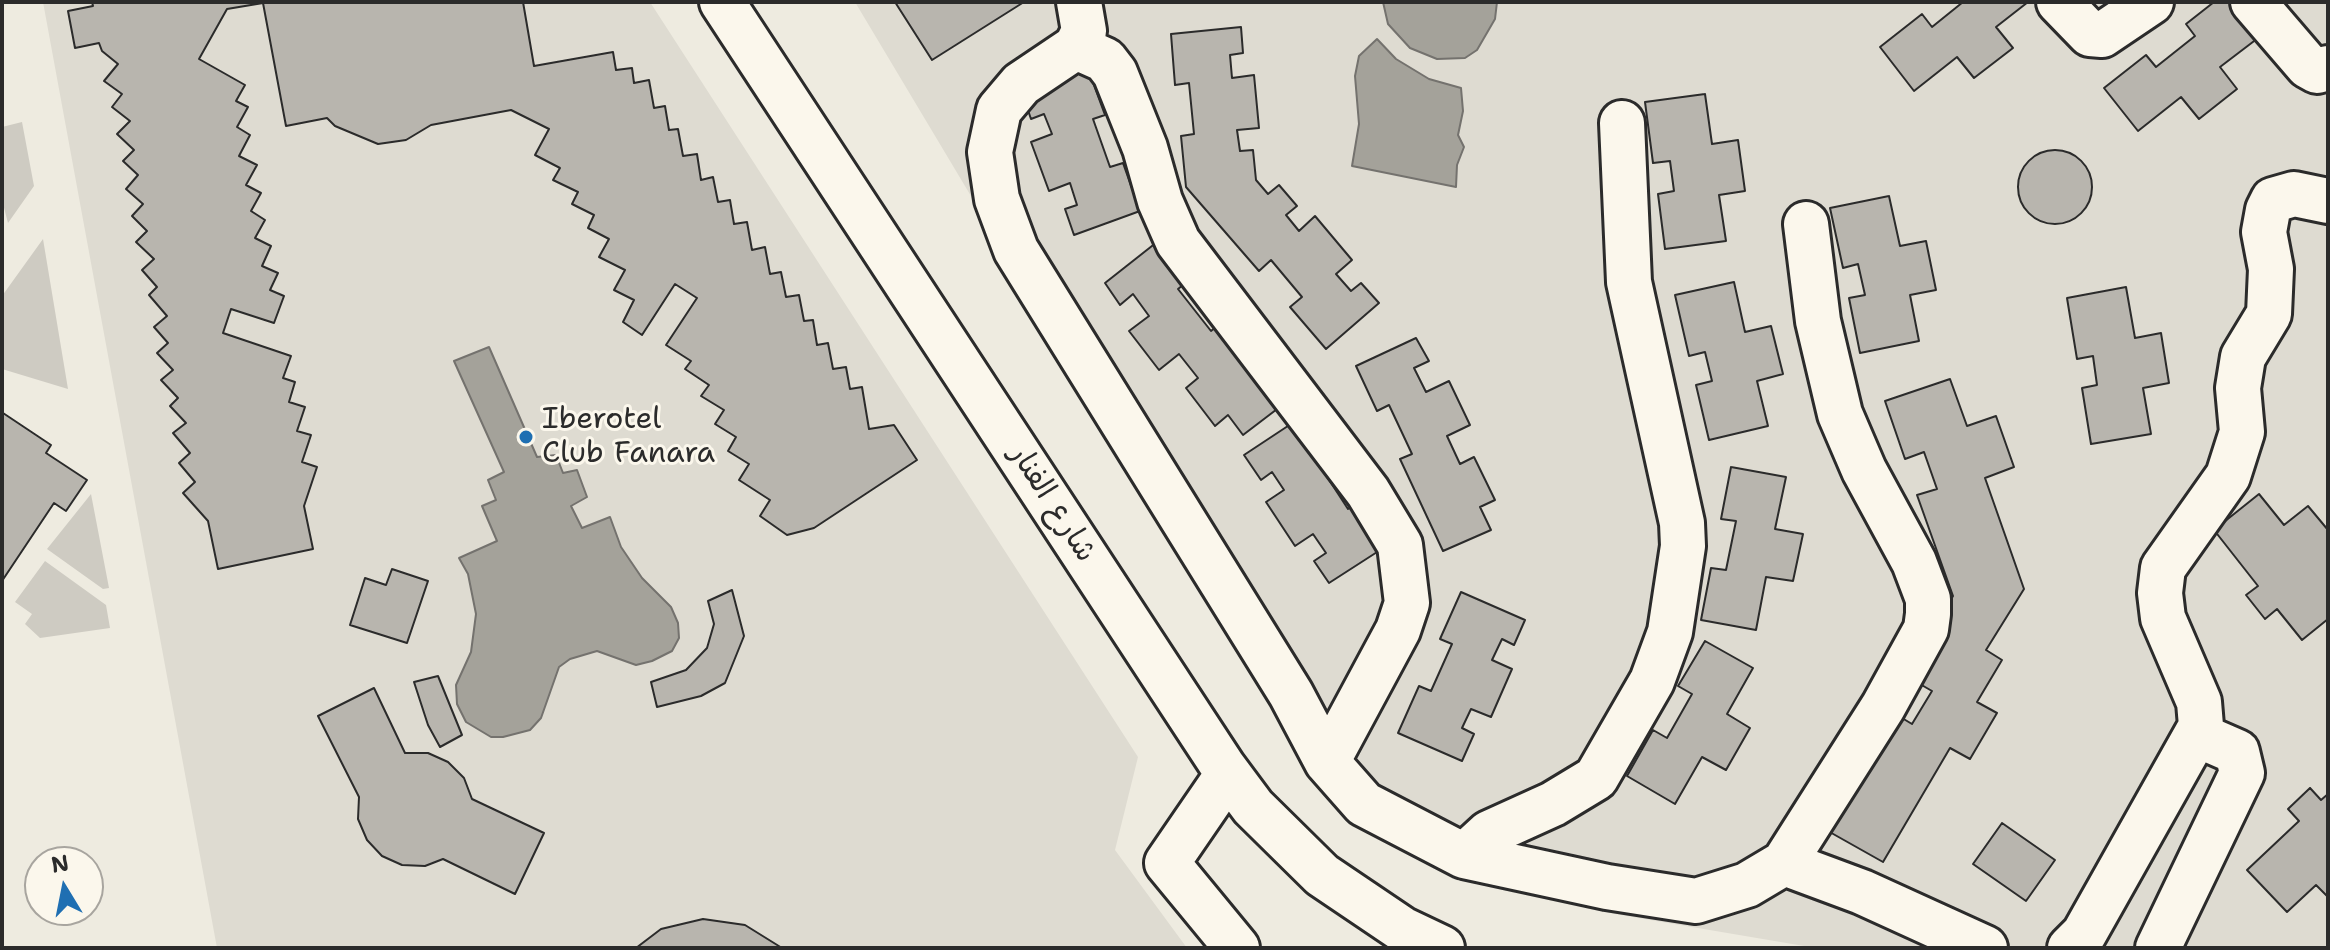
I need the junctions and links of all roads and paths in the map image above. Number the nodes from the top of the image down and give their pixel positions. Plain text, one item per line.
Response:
1 (722, 2) edge
2 (1079, 2) edge
3 (2059, 2) edge
4 (2151, 2) edge
5 (2253, 2) edge
6 (1076, 47) junction
7 (2328, 68) edge
8 (1622, 123) dead end
9 (2328, 201) edge
10 (1806, 224) dead end
11 (2198, 735) junction
12 (1327, 762) junction
13 (1228, 774) junction
14 (1464, 856) junction
15 (1784, 863) junction
16 (1237, 948) edge
17 (1442, 948) edge
18 (1985, 948) edge
19 (2070, 948) edge
20 (2158, 948) edge

1 - 13 street, شارع الفنار
2 - 6 street
3 - 4 street
5 - 7 street
6 - 12 street
6 - 12 street
8 - 14 street
9 - 11 street
10 - 15 street
11 - 19 street
11 - 20 street
12 - 14 street
13 - 16 street
13 - 17 street, شارع الفنار
14 - 15 street
15 - 18 street

